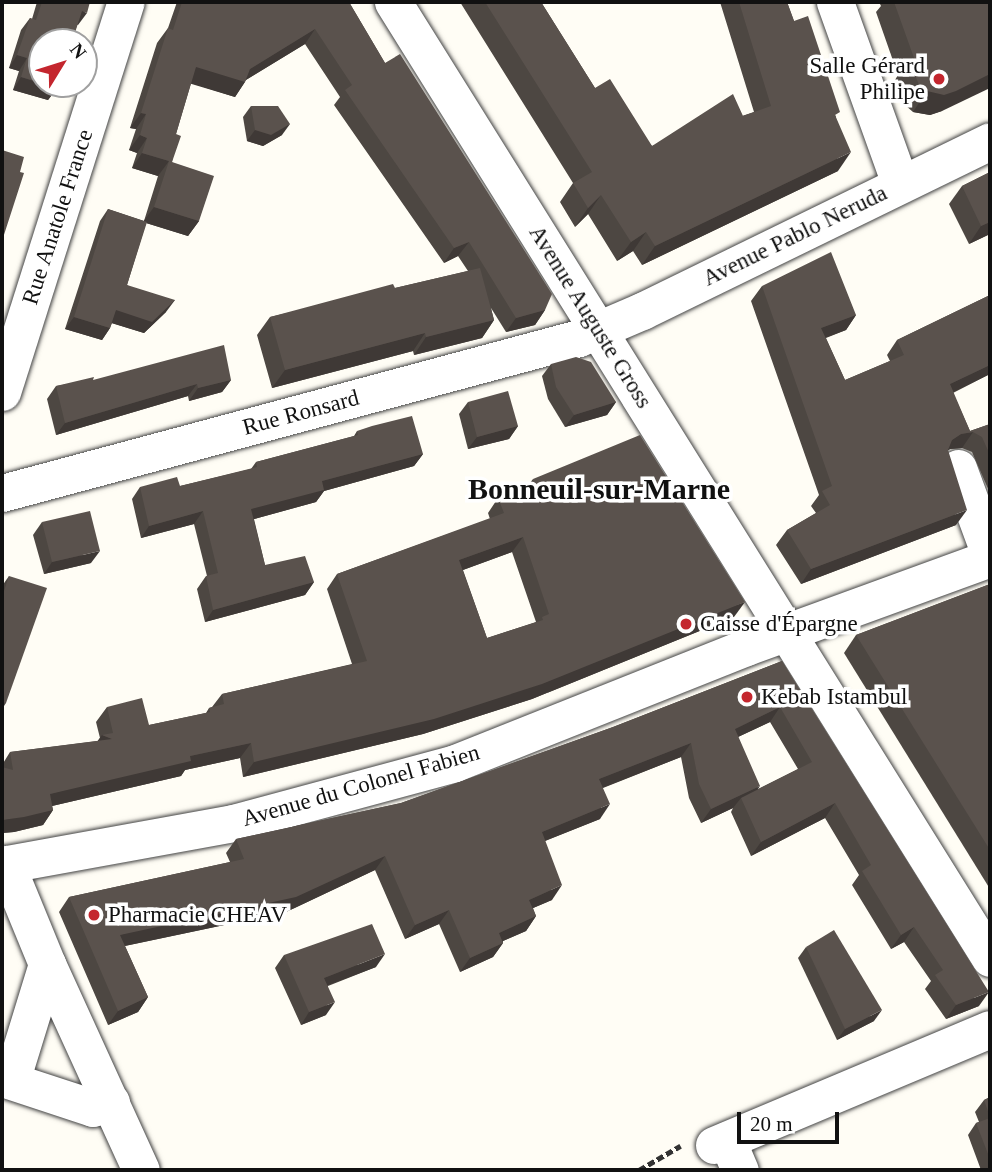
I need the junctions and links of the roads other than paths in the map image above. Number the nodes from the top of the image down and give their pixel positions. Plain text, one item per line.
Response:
1 (126, 2) edge
2 (393, 2) edge
3 (835, 2) edge
4 (990, 142) edge
5 (900, 184) junction
6 (599, 330) junction
7 (2, 391) edge
8 (958, 468) dead end
9 (2, 493) edge
10 (990, 556) edge
11 (786, 633) junction
12 (4, 864) edge
13 (13, 913) edge
14 (990, 958) edge
15 (47, 964) junction
16 (990, 1029) edge
17 (7, 1095) edge
18 (111, 1102) junction
19 (727, 1152) edge
20 (141, 1170) edge

1 - 7 street, Rue Anatole France
2 - 6 street, Avenue Auguste Gross
3 - 5 street
4 - 5 street, Avenue Pablo Neruda
5 - 6 street, Avenue Pablo Neruda
6 - 9 street, Rue Ronsard
6 - 11 street, Avenue Auguste Gross
8 - 10 street
10 - 11 street, Avenue du Colonel Fabien
11 - 12 street, Avenue du Colonel Fabien
11 - 14 street, Avenue Auguste Gross
12 - 13 street
13 - 15 street
15 - 17 street
15 - 18 street
16 - 19 street
17 - 18 street
18 - 20 street

